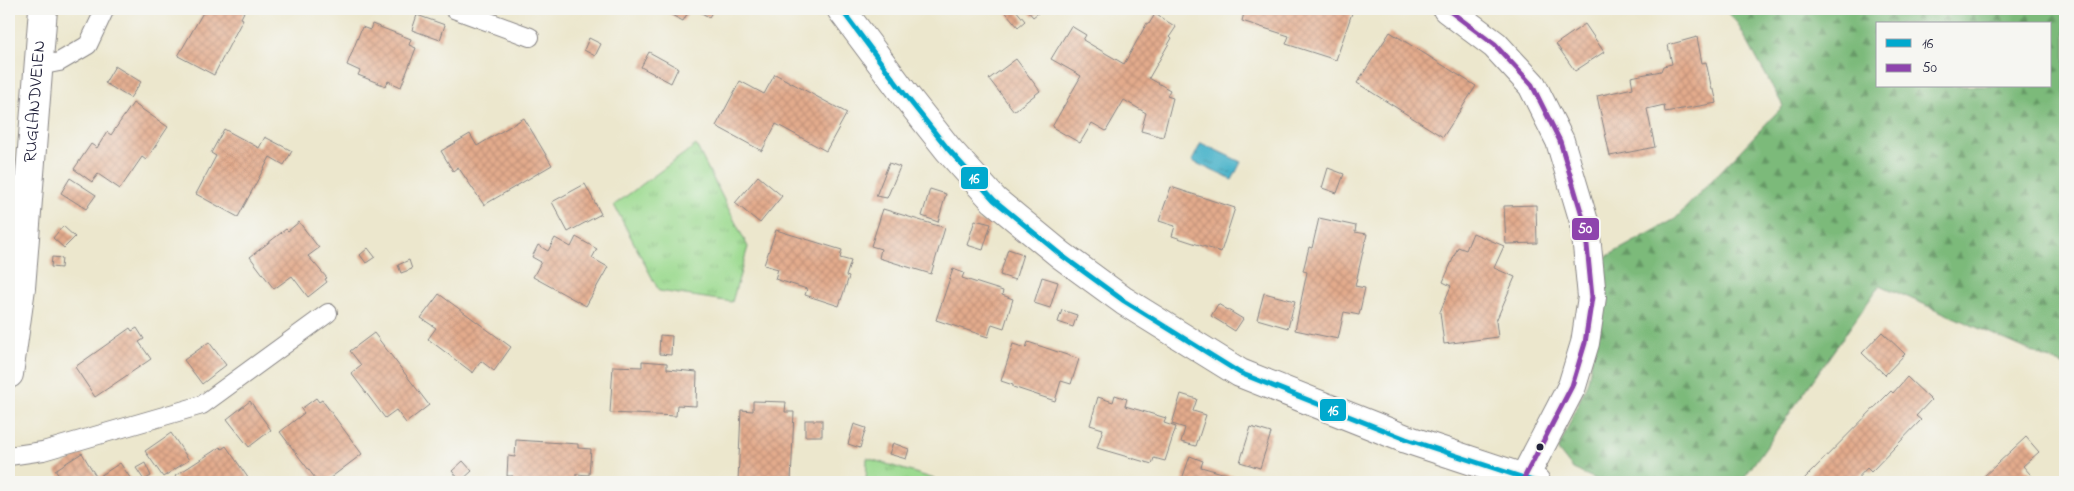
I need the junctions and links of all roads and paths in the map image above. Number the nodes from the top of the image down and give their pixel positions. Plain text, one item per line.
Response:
1 (43, 9) edge
2 (104, 9) edge
3 (454, 9) edge
4 (841, 9) edge
5 (1447, 9) edge
6 (530, 37) dead end
7 (39, 66) junction
8 (328, 313) dead end
9 (9, 374) edge
10 (9, 456) edge
11 (1527, 481) edge

1 - 7 street, RUGLANDVEIEN
2 - 7 lane
3 - 6 lane
4 - 11 street
5 - 11 street
7 - 9 street, RUGLANDVEIEN
8 - 10 lane

